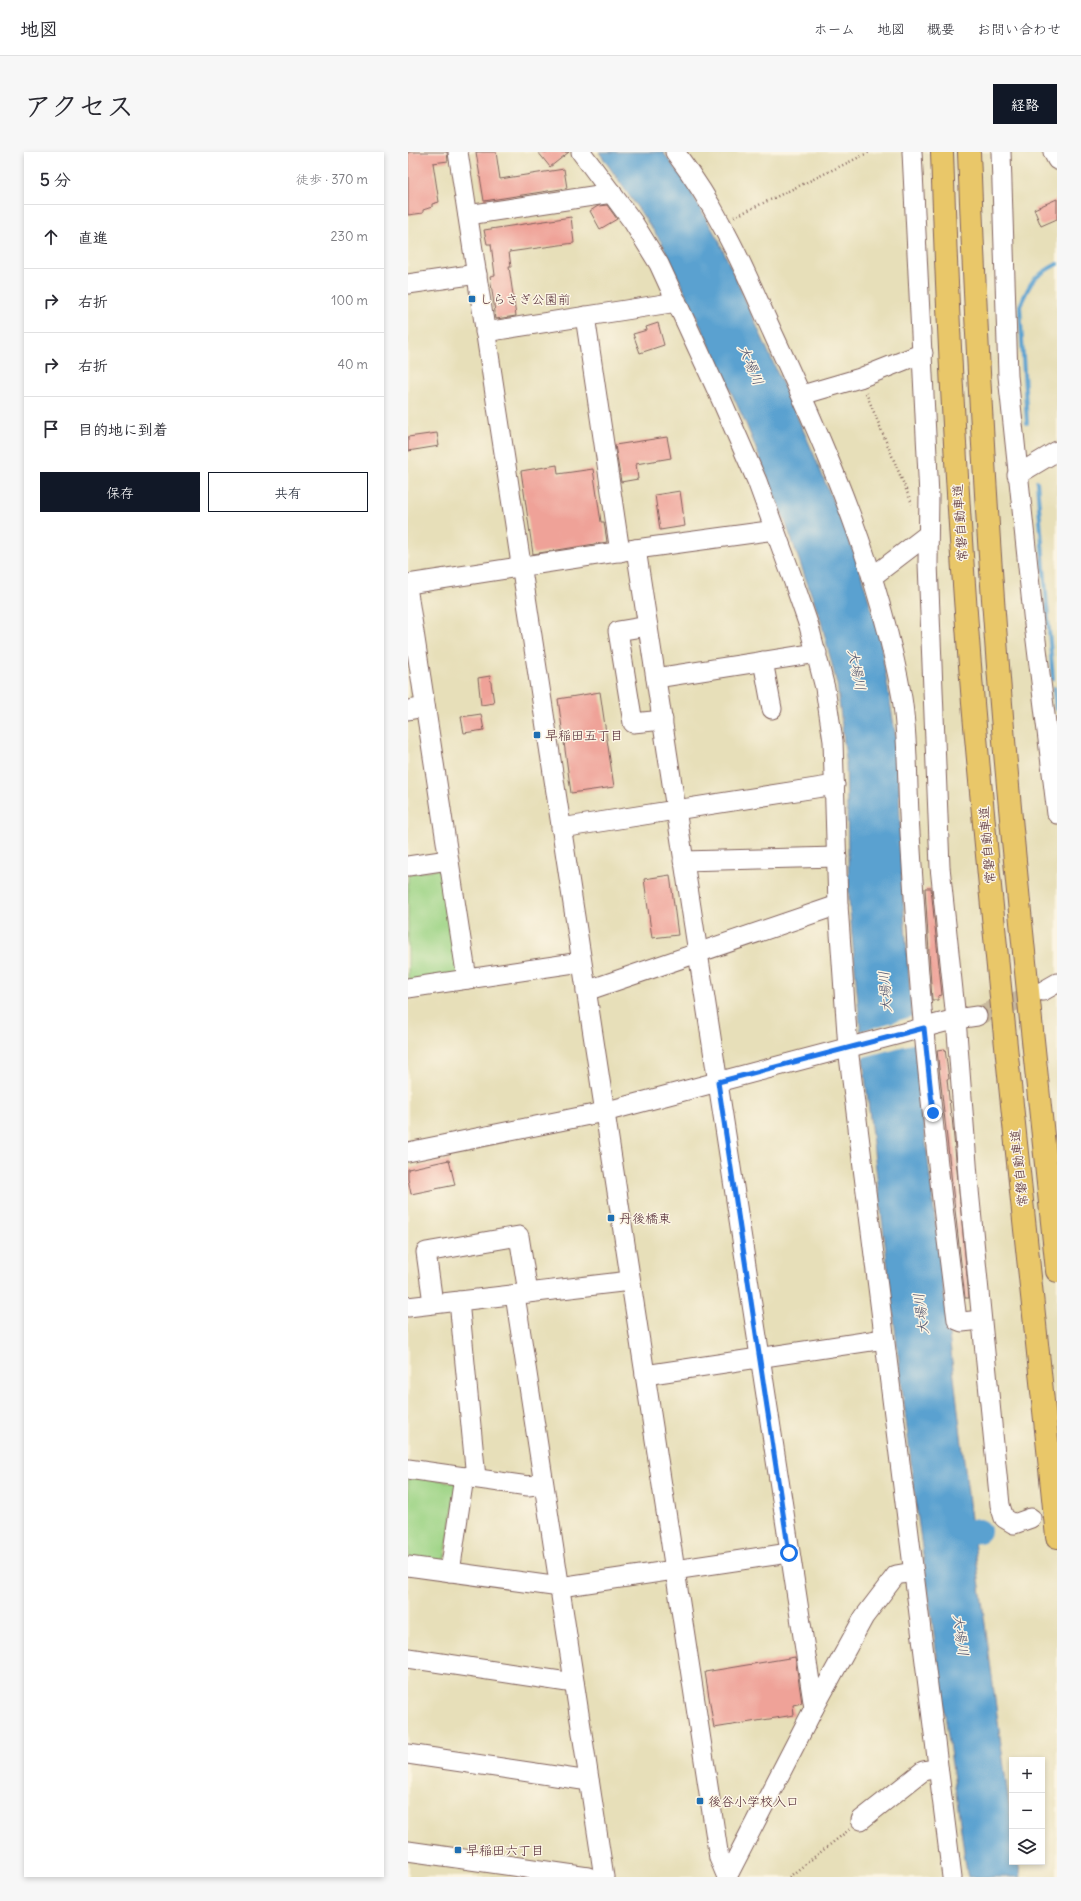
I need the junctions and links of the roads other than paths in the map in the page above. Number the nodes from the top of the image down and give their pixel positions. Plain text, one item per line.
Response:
1 (458, 152) edge
2 (581, 152) edge
3 (675, 152) edge
4 (912, 152) edge
5 (942, 152) edge
6 (970, 152) edge
7 (1002, 152) edge
8 (1053, 152) edge
9 (1057, 160) edge
10 (612, 193) junction
11 (468, 214) junction
12 (477, 274) junction
13 (408, 284) edge
14 (677, 302) junction
15 (584, 316) junction
16 (485, 332) junction
17 (923, 354) junction
18 (802, 395) junction
19 (1057, 451) edge
20 (1017, 475) junction
21 (775, 530) junction
22 (928, 535) junction
23 (628, 550) junction
24 (522, 567) junction
25 (872, 577) junction
26 (408, 584) edge
27 (408, 593) edge
28 (648, 626) junction
29 (817, 653) junction
30 (763, 662) junction
31 (656, 678) junction
32 (416, 708) edge
33 (772, 709) dead end
34 (1051, 717) edge
35 (663, 720) junction
36 (835, 785) junction
37 (938, 798) junction
38 (676, 810) junction
39 (1057, 814) edge
40 (909, 816) junction
41 (561, 828) junction
42 (837, 857) junction
43 (448, 860) junction
44 (684, 861) junction
45 (408, 866) edge
46 (838, 905) junction
47 (698, 953) junction
48 (582, 962) junction
49 (467, 979) junction
50 (408, 988) edge
51 (586, 991) junction
52 (977, 1010) tunnel mouth
53 (956, 1019) junction
54 (922, 1029) junction
55 (851, 1048) junction
56 (718, 1082) junction
57 (604, 1112) junction
58 (408, 1152) edge
59 (1057, 1270) edge
60 (630, 1281) junction
61 (521, 1294) junction
62 (459, 1301) junction
63 (433, 1303) junction
64 (408, 1306) edge
65 (982, 1320) junction
66 (884, 1339) junction
67 (760, 1358) junction
68 (645, 1375) junction
69 (408, 1469) edge
70 (470, 1477) junction
71 (543, 1484) junction
72 (1031, 1518) dead end
73 (1057, 1537) edge
74 (789, 1553) junction
75 (408, 1566) edge
76 (675, 1571) junction
77 (450, 1572) junction
78 (913, 1572) junction
79 (560, 1587) junction
80 (408, 1658) edge
81 (574, 1683) junction
82 (814, 1708) junction
83 (408, 1754) edge
84 (938, 1768) junction
85 (589, 1781) junction
86 (861, 1820) road end
87 (408, 1851) edge
88 (588, 1877) edge
89 (604, 1877) edge
90 (727, 1877) edge
91 (952, 1877) edge

1 - 11 street
2 - 10 street
3 - 18 street
4 - 17 street
5 - 73 highway, 常磐自動車道
6 - 59 highway, 常磐自動車道
7 - 20 street
8 - 9 street
10 - 11 street
10 - 14 street
11 - 12 street
12 - 13 street
12 - 16 street
14 - 15 street
14 - 21 street
15 - 16 street
15 - 23 street
16 - 24 street
17 - 18 street
17 - 22 street
18 - 25 street
19 - 20 street
20 - 34 street
21 - 23 street
21 - 29 street
22 - 25 street
22 - 37 street
23 - 24 street
23 - 28 street
24 - 26 street
24 - 41 street
25 - 40 street
27 - 32 street
28 - 31 street
28 - 35 street
29 - 30 street
29 - 36 street
30 - 31 street
30 - 33 street
31 - 35 street
32 - 43 street
34 - 39 street
35 - 38 street
36 - 38 street
36 - 42 street
37 - 40 street
37 - 53 street
38 - 41 street
38 - 44 street
40 - 54 street
41 - 48 street
42 - 44 street
42 - 46 street
43 - 45 street
43 - 49 street
44 - 47 street
46 - 47 street
46 - 55 street
47 - 51 street
47 - 56 street
48 - 49 street
48 - 51 street
49 - 50 street
51 - 57 street
52 - 53 street
53 - 54 street
53 - 65 street
54 - 55 street
54 - 65 street
55 - 56 street
55 - 66 street
56 - 57 street
56 - 67 street
57 - 58 street
57 - 60 street
60 - 61 street
60 - 68 street
61 - 62 street
61 - 63 street
61 - 71 street
62 - 63 street
62 - 70 street
63 - 64 street
65 - 72 street
66 - 67 street
66 - 78 street
67 - 68 street
67 - 74 street
68 - 76 street
69 - 70 street
70 - 71 street
70 - 77 street
71 - 79 street
74 - 76 street
74 - 82 street
75 - 77 street
76 - 79 street
76 - 90 street
77 - 79 street
78 - 82 street
78 - 84 street
79 - 81 street
80 - 81 street
81 - 85 street
82 - 90 street
83 - 85 street
84 - 86 street
84 - 91 street
85 - 89 street
87 - 88 street

